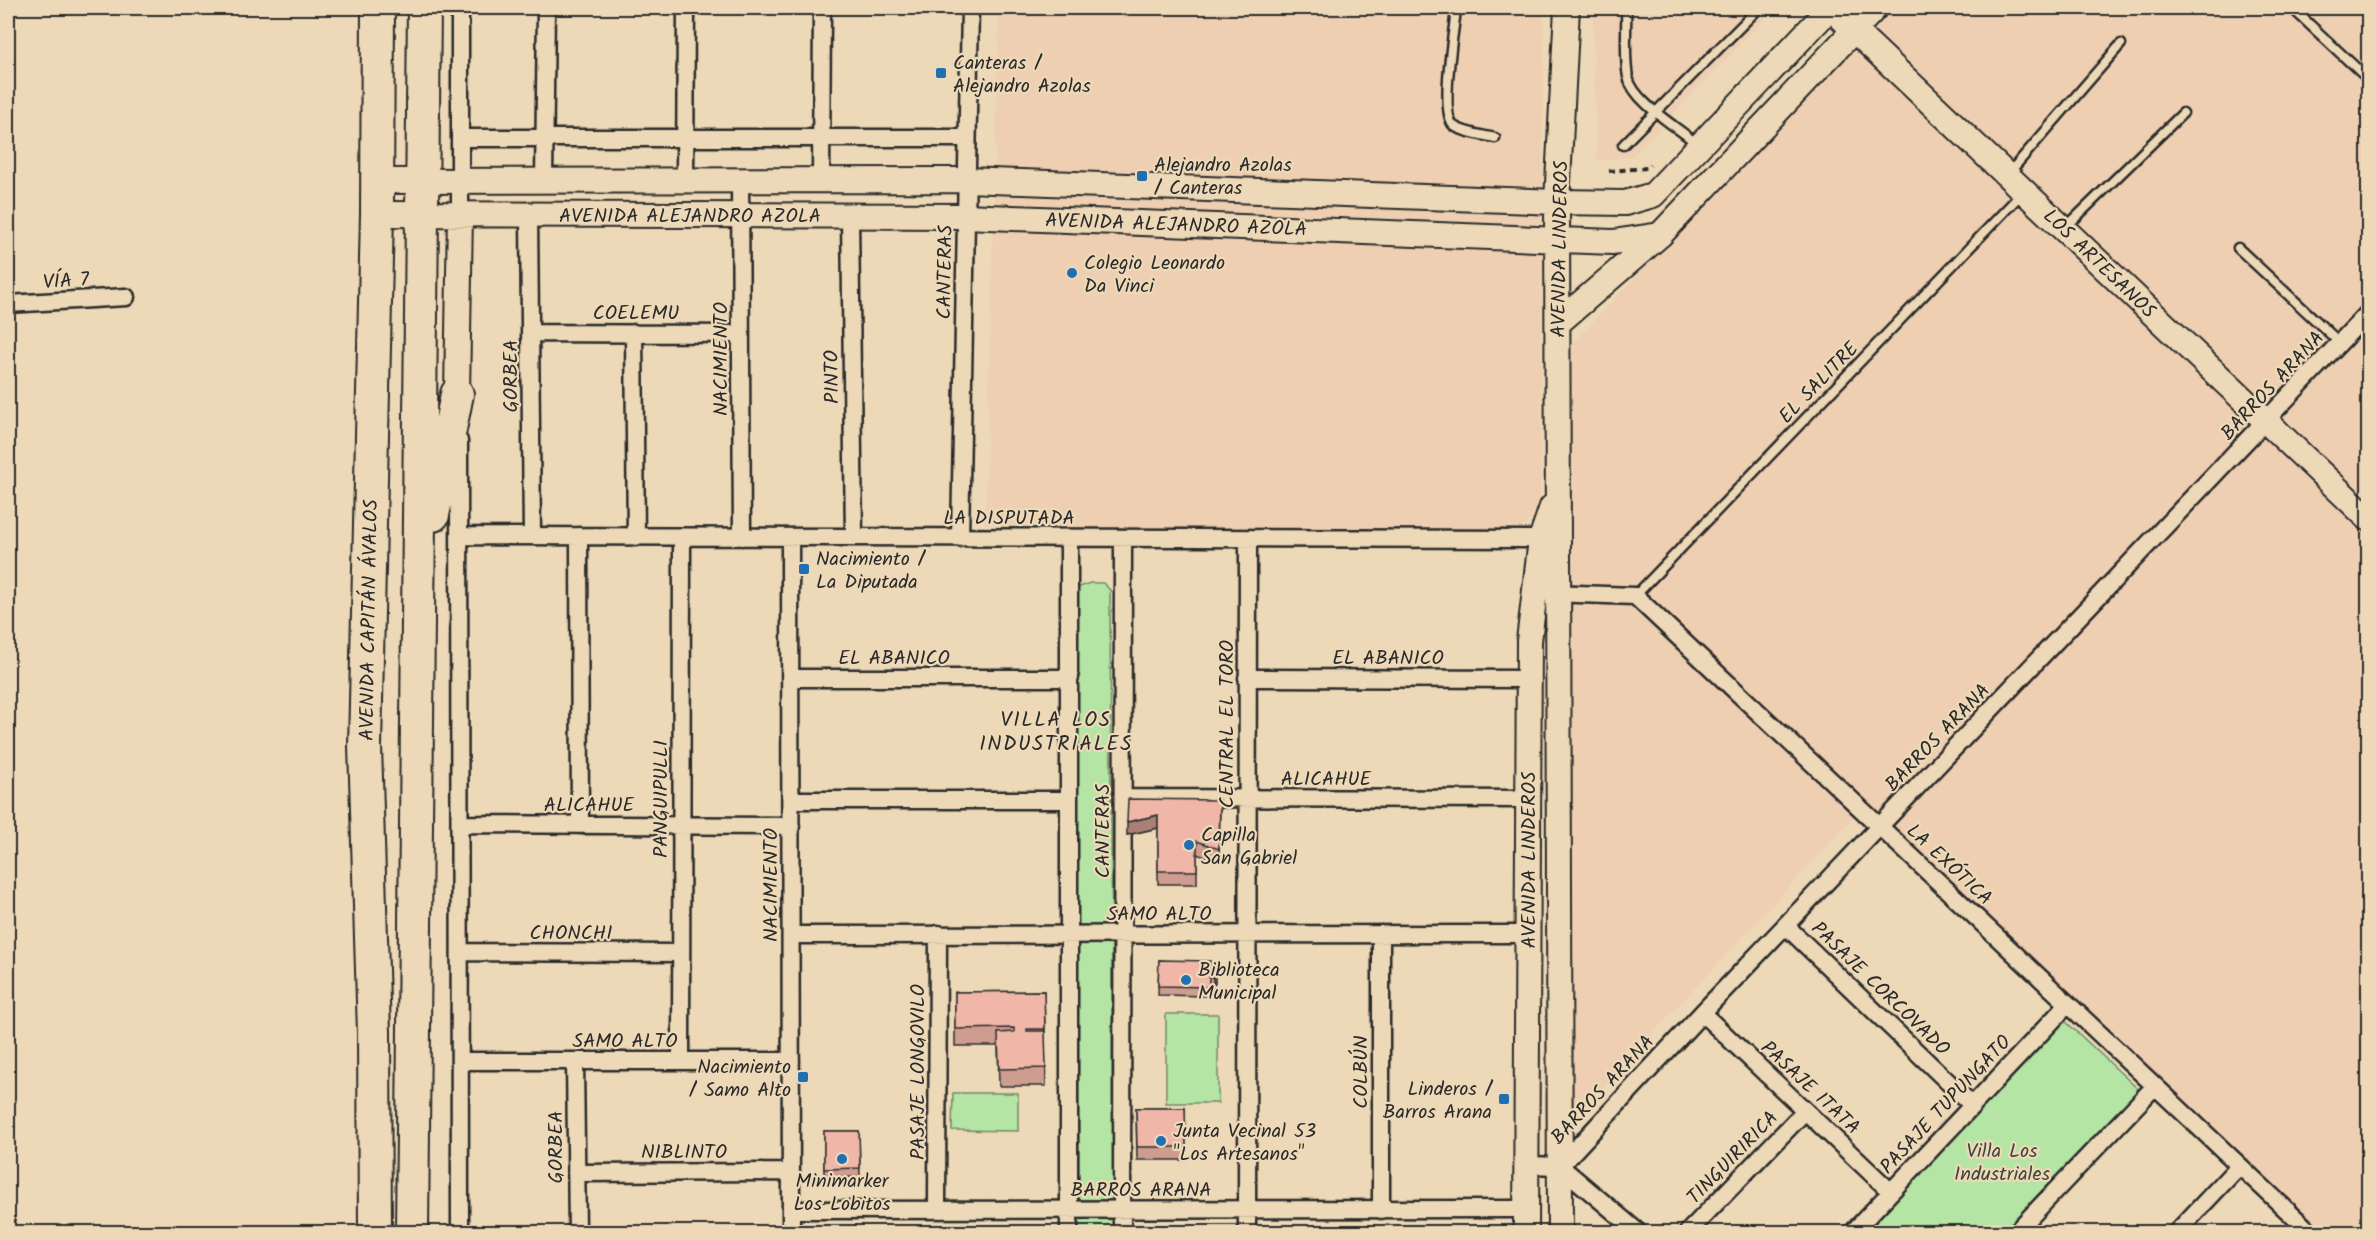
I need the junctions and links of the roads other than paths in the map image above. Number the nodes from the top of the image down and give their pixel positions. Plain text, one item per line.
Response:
1 (378, 8) edge
2 (424, 8) edge
3 (460, 8) edge
4 (546, 8) edge
5 (686, 8) edge
6 (822, 8) edge
7 (970, 8) edge
8 (1458, 8) edge
9 (1557, 8) edge
10 (1567, 8) edge
11 (1626, 8) edge
12 (1759, 8) edge
13 (1831, 8) edge
14 (1875, 8) edge
15 (2292, 8) edge
16 (1854, 30) junction
17 (2121, 44) dead end
18 (2368, 80) edge
19 (1657, 112) junction
20 (2183, 113) dead end
21 (545, 137) junction
22 (686, 137) junction
23 (460, 138) junction
24 (822, 138) junction
25 (967, 138) junction
26 (1495, 138) dead end
27 (1623, 145) dead end
28 (1699, 146) junction
29 (460, 180) junction
30 (544, 180) junction
31 (685, 180) junction
32 (740, 180) junction
33 (821, 180) junction
34 (966, 180) junction
35 (377, 181) junction
36 (423, 181) junction
37 (2016, 183) junction
38 (1557, 202) junction
39 (377, 214) junction
40 (423, 214) junction
41 (460, 214) junction
42 (529, 215) junction
43 (741, 215) junction
44 (850, 216) junction
45 (965, 216) junction
46 (2064, 229) junction
47 (1660, 235) junction
48 (1557, 239) junction
49 (2238, 248) dead end
50 (126, 297) dead end
51 (8, 304) edge
52 (2368, 314) edge
53 (1558, 323) junction
54 (530, 333) junction
55 (634, 333) junction
56 (741, 334) junction
57 (2340, 344) junction
58 (457, 394) junction
59 (2267, 422) junction
60 (2368, 518) edge
61 (460, 536) junction
62 (532, 536) junction
63 (579, 536) junction
64 (636, 537) junction
65 (682, 537) junction
66 (742, 537) junction
67 (790, 537) junction
68 (854, 537) junction
69 (960, 537) junction
70 (1069, 538) junction
71 (1123, 538) junction
72 (1248, 539) junction
73 (1550, 539) junction
74 (417, 592) junction
75 (1533, 592) junction
76 (1559, 594) junction
77 (1635, 596) junction
78 (791, 678) junction
79 (1070, 678) junction
80 (1247, 678) junction
81 (1529, 679) junction
82 (1123, 798) junction
83 (1247, 798) junction
84 (1528, 799) junction
85 (1069, 800) junction
86 (791, 801) junction
87 (460, 824) junction
88 (580, 825) junction
89 (681, 825) junction
90 (791, 826) junction
91 (1881, 826) junction
92 (1785, 926) junction
93 (938, 934) junction
94 (1069, 934) junction
95 (1122, 934) junction
96 (1247, 934) junction
97 (1381, 934) junction
98 (1528, 934) junction
99 (791, 935) junction
100 (460, 952) junction
101 (681, 953) junction
102 (2068, 1004) junction
103 (1702, 1013) junction
104 (460, 1061) junction
105 (575, 1061) junction
106 (681, 1061) junction
107 (791, 1061) junction
108 (2155, 1086) junction
109 (1972, 1105) junction
110 (1805, 1111) junction
111 (1527, 1165) junction
112 (1560, 1166) junction
113 (2240, 1166) junction
114 (791, 1172) junction
115 (576, 1173) junction
116 (1891, 1192) junction
117 (791, 1210) junction
118 (937, 1210) junction
119 (1069, 1210) junction
120 (1122, 1210) junction
121 (1247, 1210) junction
122 (1381, 1210) junction
123 (1527, 1221) edge
124 (375, 1233) edge
125 (412, 1233) edge
126 (460, 1233) edge
127 (577, 1233) edge
128 (791, 1233) edge
129 (1069, 1233) edge
130 (1122, 1233) edge
131 (1247, 1233) edge
132 (1560, 1233) edge
133 (1638, 1233) edge
134 (1688, 1233) edge
135 (1852, 1233) edge
136 (2016, 1233) edge
137 (2177, 1233) edge
138 (2310, 1233) edge

1 - 35 highway, AVENIDA CAPITÁN ÁVALOS
2 - 36 highway
3 - 23 street
4 - 21 street
5 - 22 street
6 - 24 street
7 - 25 street, CANTERAS
8 - 26 lane
9 - 10 lane
10 - 38 main road, AVENIDA LINDEROS
11 - 19 lane
12 - 19 lane
13 - 16 main road, LOS ARTESANOS
13 - 28 main road, AVENIDA ALEJANDRO AZOLA
14 - 16 main road
15 - 18 lane
16 - 37 main road, LOS ARTESANOS
16 - 47 main road
17 - 37 lane, EL SALITRE
19 - 27 lane
19 - 28 lane
20 - 46 lane
21 - 22 street
21 - 23 street
21 - 30 street
22 - 24 street
22 - 31 street
23 - 29 street
24 - 25 street
24 - 33 street
25 - 34 street, CANTERAS
28 - 38 main road, AVENIDA ALEJANDRO AZOLA
29 - 30 main road, AVENIDA ALEJANDRO AZOLA
29 - 36 main road, AVENIDA ALEJANDRO AZOLA
29 - 41 street
30 - 31 main road, AVENIDA ALEJANDRO AZOLA
31 - 32 main road, AVENIDA ALEJANDRO AZOLA
32 - 33 main road, AVENIDA ALEJANDRO AZOLA
32 - 43 street, NACIMIENTO
33 - 34 main road, AVENIDA ALEJANDRO AZOLA
34 - 38 main road, AVENIDA ALEJANDRO AZOLA
34 - 45 street, CANTERAS
35 - 36 main road, AVENIDA ALEJANDRO AZOLA
35 - 39 highway, AVENIDA CAPITÁN ÁVALOS
36 - 40 highway
37 - 46 main road, LOS ARTESANOS
37 - 77 lane, EL SALITRE
38 - 48 main road, AVENIDA LINDEROS
39 - 40 main road, AVENIDA ALEJANDRO AZOLA
39 - 124 highway, AVENIDA CAPITÁN ÁVALOS
40 - 41 main road, AVENIDA ALEJANDRO AZOLA
40 - 74 highway
41 - 42 main road, AVENIDA ALEJANDRO AZOLA
41 - 58 main road
42 - 43 main road, AVENIDA ALEJANDRO AZOLA
42 - 54 street, GORBEA
43 - 44 main road, AVENIDA ALEJANDRO AZOLA
43 - 56 street, NACIMIENTO
44 - 45 main road, AVENIDA ALEJANDRO AZOLA
44 - 68 street, PINTO
45 - 48 main road, AVENIDA ALEJANDRO AZOLA
45 - 69 street, CANTERAS
46 - 59 main road, LOS ARTESANOS
47 - 48 main road, AVENIDA ALEJANDRO AZOLA
47 - 53 main road
48 - 53 main road, AVENIDA LINDEROS
49 - 57 lane
50 - 51 street, VÍA 7
52 - 57 street, BARROS ARANA
53 - 73 main road, AVENIDA LINDEROS
54 - 55 street, COELEMU
54 - 62 street, GORBEA
55 - 56 street, COELEMU
55 - 64 street
56 - 66 street, NACIMIENTO
57 - 59 street, BARROS ARANA
58 - 61 street
58 - 74 highway
59 - 60 main road, LOS ARTESANOS
59 - 91 street, BARROS ARANA
61 - 62 street, LA DISPUTADA
61 - 87 street
62 - 63 street, LA DISPUTADA
63 - 64 street, LA DISPUTADA
63 - 88 street
64 - 65 street, LA DISPUTADA
65 - 66 street, LA DISPUTADA
65 - 89 street, PANGUIPULLI
66 - 67 street, LA DISPUTADA
67 - 68 street, LA DISPUTADA
67 - 78 street, NACIMIENTO
68 - 69 street, LA DISPUTADA
69 - 70 street, LA DISPUTADA
70 - 71 street, LA DISPUTADA
70 - 79 street, CANTERAS
71 - 72 street, LA DISPUTADA
71 - 82 street, CANTERAS
72 - 73 street, LA DISPUTADA
72 - 80 street, CENTRAL EL TORO
73 - 75 main road, AVENIDA LINDEROS
73 - 76 main road, AVENIDA LINDEROS
74 - 125 highway
75 - 76 street
75 - 81 main road, AVENIDA LINDEROS
76 - 77 street
76 - 112 main road, AVENIDA LINDEROS
77 - 91 street, LA EXÓTICA
78 - 79 street, EL ABANICO
78 - 86 street, NACIMIENTO
79 - 85 street, CANTERAS
80 - 81 street, EL ABANICO
80 - 83 street, CENTRAL EL TORO
81 - 84 main road, AVENIDA LINDEROS
82 - 83 street, ALICAHUE
82 - 95 street, CANTERAS
83 - 84 street, ALICAHUE
83 - 96 street, CENTRAL EL TORO
84 - 98 main road, AVENIDA LINDEROS
85 - 86 street
85 - 94 street, CANTERAS
86 - 90 street, NACIMIENTO
87 - 88 street, ALICAHUE
87 - 100 street
88 - 89 street, ALICAHUE
89 - 90 street, ALICAHUE
89 - 101 street, PANGUIPULLI
90 - 99 street, NACIMIENTO
91 - 92 street, BARROS ARANA
91 - 102 street, LA EXÓTICA
92 - 103 street, BARROS ARANA
92 - 109 street, PASAJE CORCOVADO
93 - 94 street, SAMO ALTO
93 - 99 street, SAMO ALTO
93 - 118 street, PASAJE LONGOVILO
94 - 95 street, SAMO ALTO
94 - 119 street, CANTERAS
95 - 96 street, SAMO ALTO
95 - 120 street, CANTERAS
96 - 97 street, SAMO ALTO
96 - 121 street, CENTRAL EL TORO
97 - 98 street, SAMO ALTO
97 - 122 street, COLBÚN
98 - 111 main road, AVENIDA LINDEROS
99 - 107 street, NACIMIENTO
100 - 101 street, CHONCHI
100 - 104 street
101 - 106 street, PANGUIPULLI
102 - 108 street, LA EXÓTICA
102 - 109 street, PASAJE TUPUNGATO
103 - 110 street, PASAJE ITATA
103 - 112 street, BARROS ARANA
104 - 105 street, SAMO ALTO
104 - 126 street
105 - 106 street, SAMO ALTO
105 - 115 street, GORBEA
106 - 107 street, SAMO ALTO
107 - 114 street, NACIMIENTO
108 - 113 street, LA EXÓTICA
108 - 136 street
109 - 116 street, PASAJE TUPUNGATO
110 - 116 street, PASAJE ITATA
110 - 134 street, TINGUIRIRICA
111 - 112 street, BARROS ARANA
111 - 123 main road, AVENIDA LINDEROS
112 - 132 main road, AVENIDA LINDEROS
112 - 133 street
113 - 137 street
113 - 138 street, LA EXÓTICA
114 - 115 street, NIBLINTO
114 - 117 street, NACIMIENTO
115 - 127 street, GORBEA
116 - 135 street, PASAJE TUPUNGATO
117 - 118 street, BARROS ARANA
117 - 128 street, NACIMIENTO
118 - 119 street, BARROS ARANA
119 - 120 street, BARROS ARANA
119 - 129 street, CANTERAS
120 - 121 street, BARROS ARANA
120 - 130 street, CANTERAS
121 - 122 street, BARROS ARANA
121 - 131 street, CENTRAL EL TORO
122 - 123 street, BARROS ARANA

